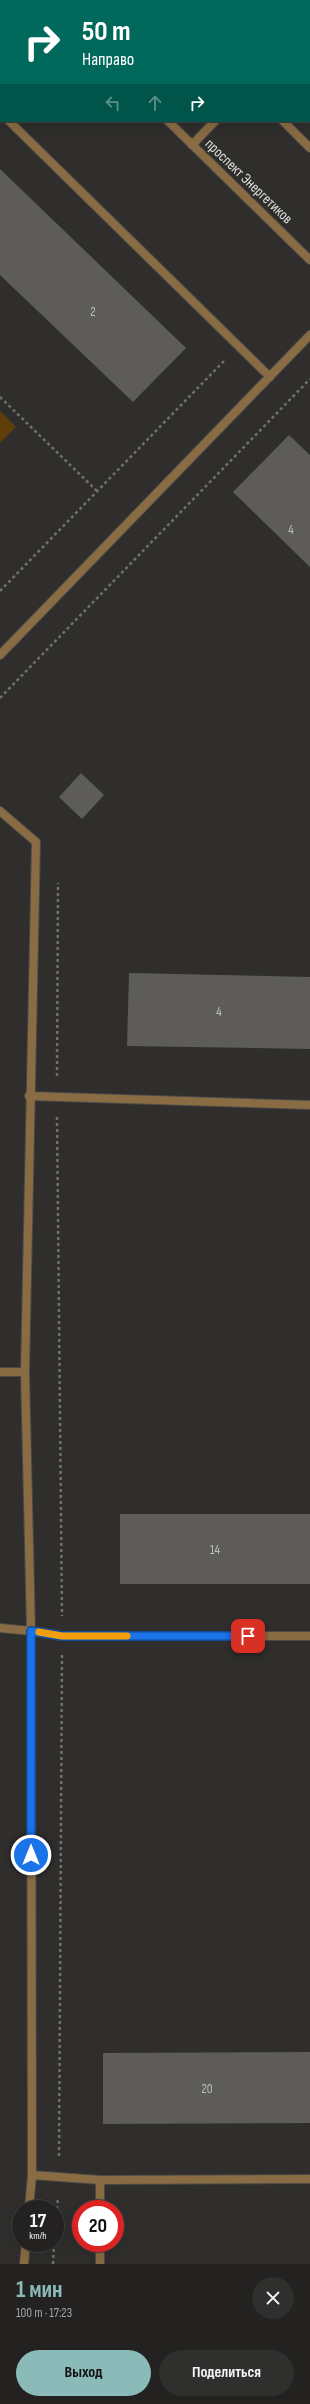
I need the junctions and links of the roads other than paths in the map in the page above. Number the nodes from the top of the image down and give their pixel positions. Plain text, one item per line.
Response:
1 (10, 122) edge
2 (169, 122) edge
3 (214, 122) edge
4 (284, 122) edge
5 (192, 145) junction
6 (310, 148) edge
7 (310, 260) edge
8 (310, 335) edge
9 (270, 377) junction
10 (0, 655) edge
11 (0, 811) edge
12 (29, 1096) junction
13 (310, 1105) edge
14 (0, 1372) edge
15 (25, 1372) junction
16 (0, 1628) edge
17 (31, 1631) junction
18 (310, 1636) edge
19 (32, 2175) junction
20 (310, 2179) edge
21 (100, 2180) junction
22 (30, 2200) edge
23 (100, 2200) edge
24 (25, 2252) edge
25 (100, 2252) edge
26 (24, 2264) edge
27 (100, 2264) edge

1 - 9 street
2 - 5 street, проспект Энергетиков
3 - 5 street
4 - 6 street
5 - 7 street, проспект Энергетиков
8 - 9 street
9 - 10 street
11 - 12 street
12 - 13 street
12 - 15 street
14 - 15 street
15 - 17 street
16 - 17 street
17 - 18 street
17 - 19 street
19 - 21 street
19 - 22 street
20 - 21 street
21 - 23 street
24 - 26 street
25 - 27 street

